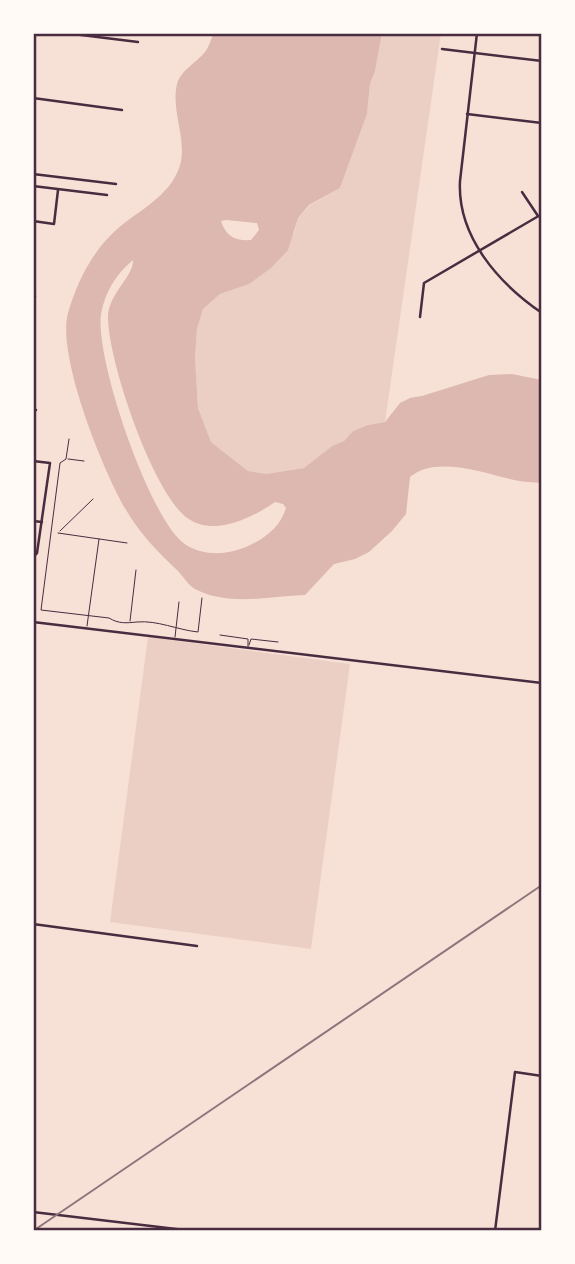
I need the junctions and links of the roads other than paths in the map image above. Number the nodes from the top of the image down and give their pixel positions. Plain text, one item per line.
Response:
1 (65, 33) edge
2 (477, 33) edge
3 (138, 42) dead end
4 (442, 49) dead end
5 (474, 53) junction
6 (542, 61) edge
7 (33, 98) edge
8 (122, 110) dead end
9 (467, 114) junction
10 (542, 123) edge
11 (33, 174) edge
12 (116, 184) dead end
13 (33, 187) edge
14 (58, 190) junction
15 (522, 192) dead end
16 (107, 195) dead end
17 (540, 215) edge
18 (33, 221) edge
19 (479, 250) junction
20 (35, 296) edge
21 (33, 309) edge
22 (542, 313) edge
23 (420, 317) dead end
24 (69, 439) dead end
25 (66, 459) junction
26 (33, 461) edge
27 (84, 461) dead end
28 (93, 499) dead end
29 (33, 521) edge
30 (42, 522) junction
31 (52, 533) junction
32 (58, 533) junction
33 (99, 539) junction
34 (127, 543) dead end
35 (33, 557) edge
36 (136, 570) dead end
37 (202, 598) dead end
38 (179, 602) dead end
39 (89, 616) junction
40 (33, 622) edge
41 (130, 623) junction
42 (176, 626) junction
43 (87, 628) junction
44 (220, 635) dead end
45 (174, 639) junction
46 (278, 642) dead end
47 (248, 648) junction
48 (542, 683) edge
49 (33, 924) edge
50 (197, 946) dead end
51 (542, 1076) edge
52 (33, 1212) edge
53 (193, 1231) edge
54 (495, 1231) edge

1 - 3 street
2 - 5 street
4 - 5 street
5 - 6 street
5 - 9 street
7 - 8 street
9 - 10 street
9 - 19 street
11 - 12 street
13 - 14 street
14 - 16 street
14 - 18 street
15 - 17 street
17 - 19 street
19 - 22 street
19 - 23 street
20 - 21 street
24 - 25 lane
25 - 27 lane
25 - 31 lane
26 - 30 street
28 - 32 lane
29 - 30 street
30 - 35 street
31 - 32 lane
31 - 39 lane
32 - 33 lane
33 - 34 lane
33 - 39 lane
36 - 41 lane
37 - 42 lane
38 - 42 lane
39 - 41 lane
39 - 43 lane
40 - 43 street
41 - 42 lane
42 - 45 lane
43 - 45 street
44 - 47 lane
45 - 47 street
46 - 47 lane
47 - 48 street
49 - 50 street
51 - 54 street
52 - 53 street

